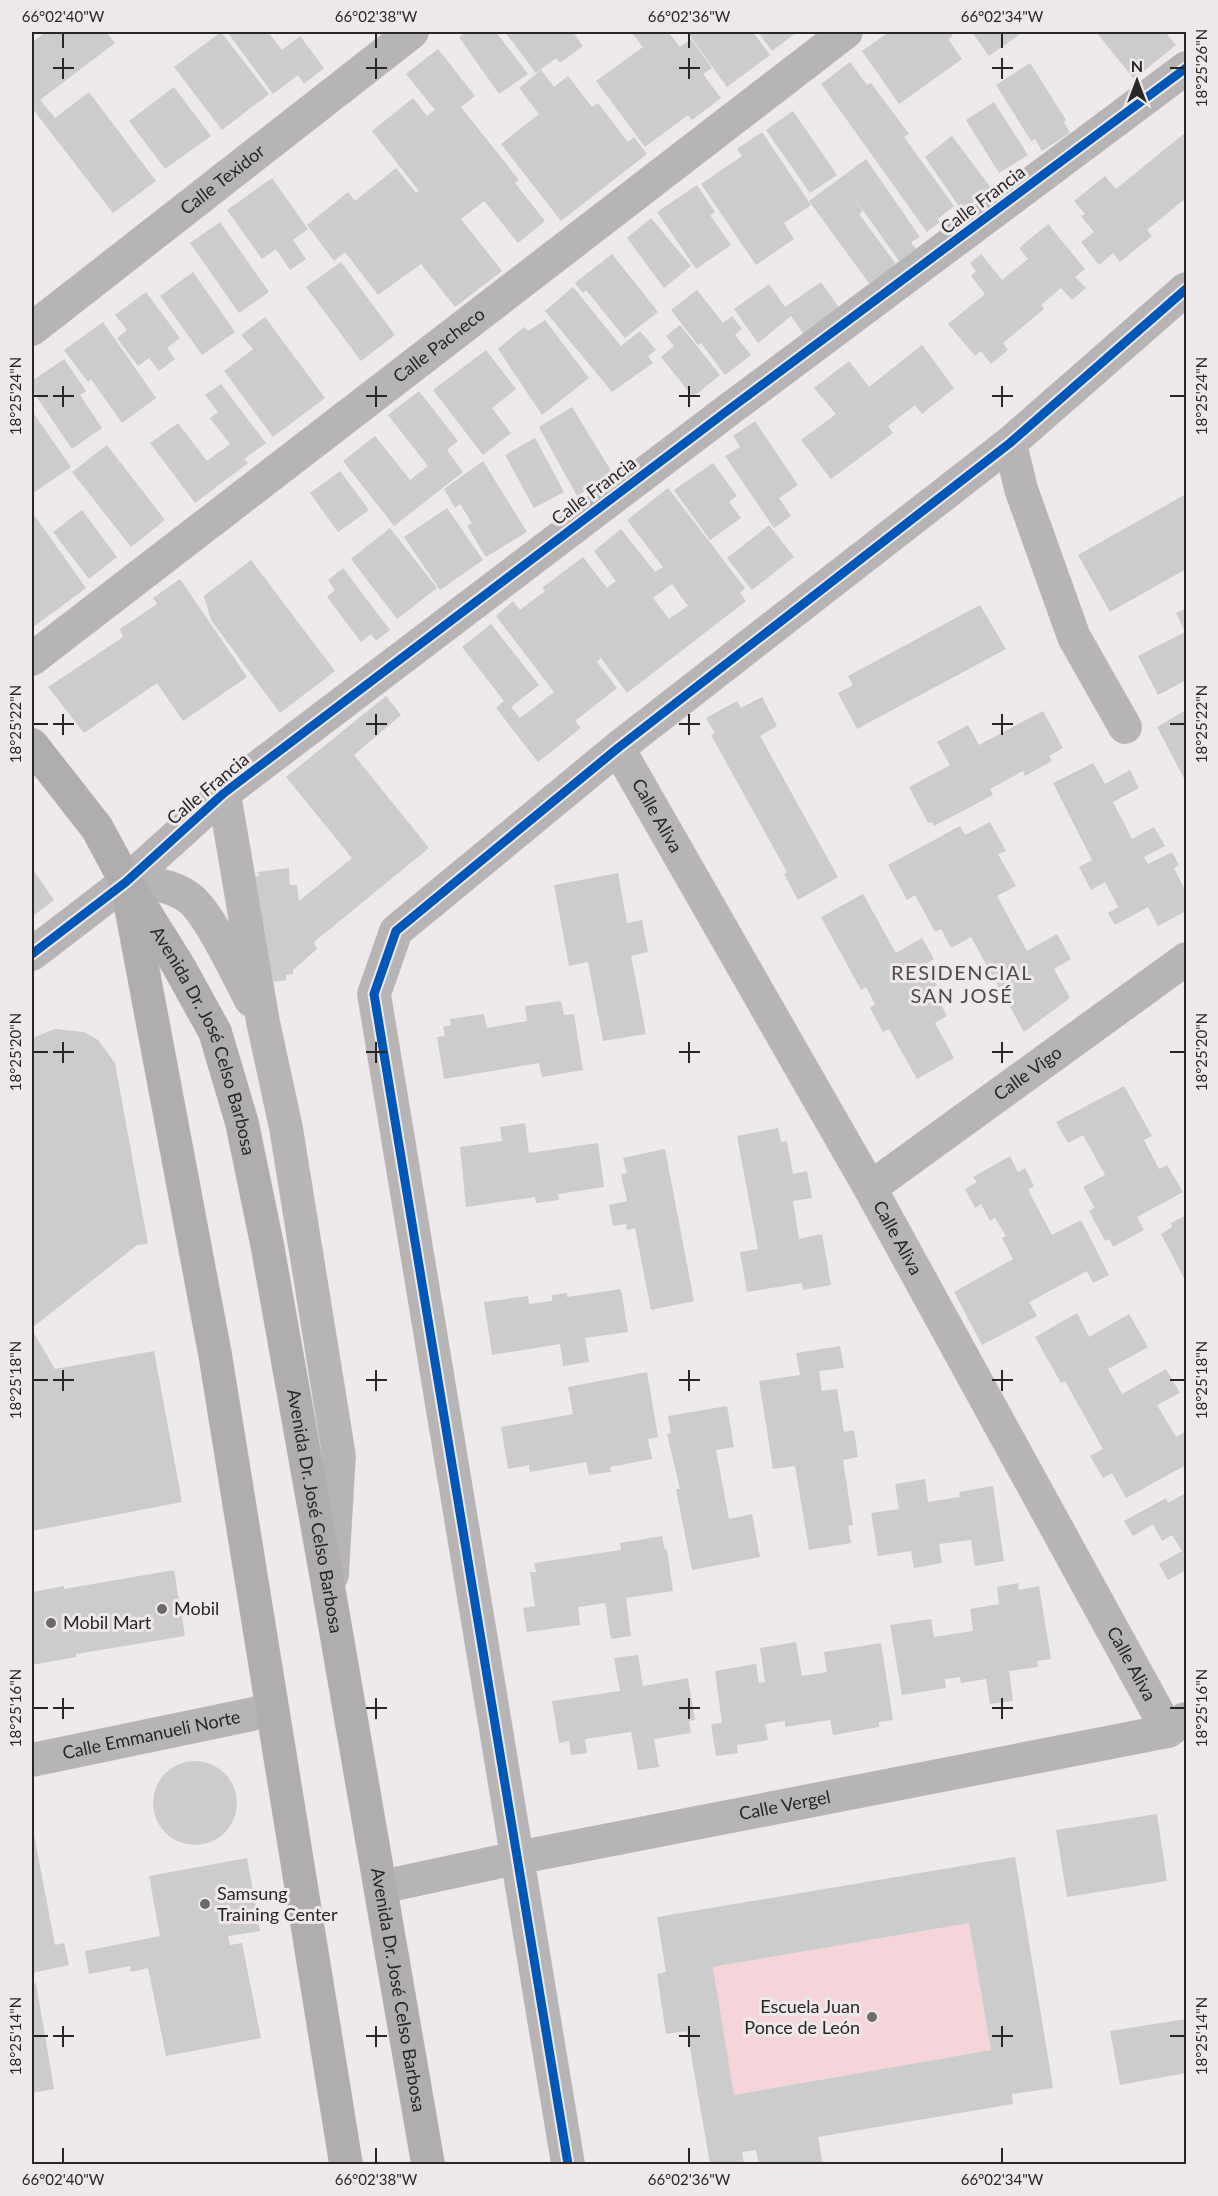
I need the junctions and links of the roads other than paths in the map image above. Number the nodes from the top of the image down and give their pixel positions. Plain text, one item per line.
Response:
1 (412, 32) edge
2 (846, 32) edge
3 (1186, 68) edge
4 (1186, 289) edge
5 (32, 330) edge
6 (1010, 443) junction
7 (32, 659) edge
8 (1125, 727) dead end
9 (32, 745) edge
10 (618, 748) junction
11 (224, 793) junction
12 (126, 882) junction
13 (32, 954) edge
14 (1186, 959) edge
15 (263, 1022) junction
16 (870, 1188) junction
17 (330, 1598) junction
18 (272, 1710) junction
19 (1177, 1724) edge
20 (32, 1760) edge
21 (516, 1858) junction
22 (381, 1887) junction
23 (346, 2164) edge
24 (428, 2164) edge
25 (568, 2164) edge

1 - 5 street, Calle Texidor
2 - 7 street, Calle Pacheco
3 - 11 street, Calle Francia
4 - 6 street
6 - 8 street
6 - 10 street
9 - 12 main road, Avenida Dr. José Celso Barbosa
10 - 16 street, Calle Aliva
10 - 21 street
11 - 12 street, Calle Francia
11 - 15 street
12 - 13 street, Calle Francia
12 - 15 street
12 - 17 main road, Avenida Dr. José Celso Barbosa
12 - 18 main road, Avenida Dr. José Celso Barbosa
14 - 16 street, Calle Vigo
15 - 17 street
16 - 19 street, Calle Aliva
17 - 22 main road, Avenida Dr. José Celso Barbosa
18 - 20 street, Calle Emmanueli Norte
18 - 23 main road, Avenida Dr. José Celso Barbosa
19 - 21 street, Calle Vergel
21 - 22 street, Calle Vergel
21 - 25 street
22 - 24 main road, Avenida Dr. José Celso Barbosa

